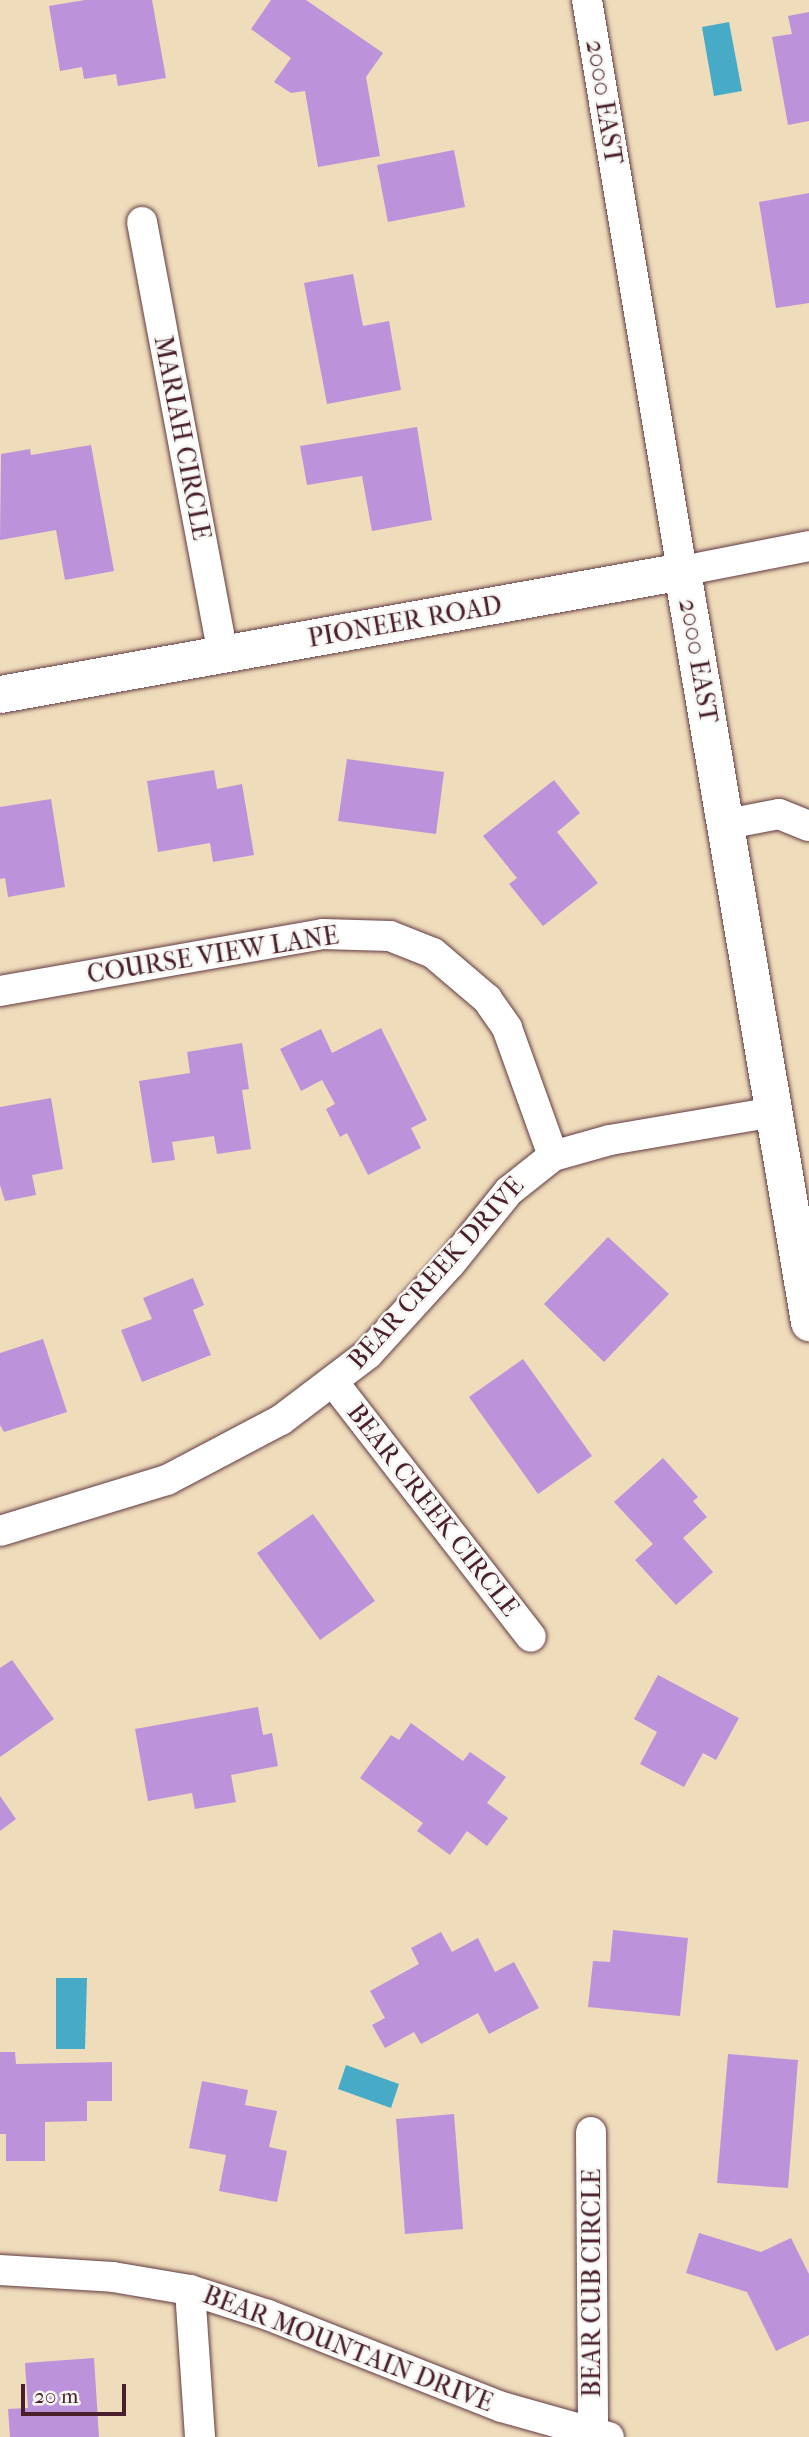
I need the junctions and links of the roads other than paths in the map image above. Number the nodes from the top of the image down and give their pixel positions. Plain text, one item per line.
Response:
1 (587, 0) edge
2 (142, 222) dead end
3 (809, 546) edge
4 (682, 571) junction
5 (223, 655) junction
6 (0, 694) edge
7 (727, 824) junction
8 (809, 826) edge
9 (0, 990) edge
10 (773, 1112) junction
11 (553, 1156) junction
12 (809, 1322) edge
13 (334, 1383) junction
14 (0, 1531) edge
15 (531, 1637) dead end
16 (591, 2132) dead end
17 (0, 2270) edge
18 (190, 2290) junction
19 (601, 2435) edge
20 (200, 2437) edge

1 - 4 street, 2000 EAST
2 - 5 street, MARIAH CIRCLE
3 - 4 street, PIONEER ROAD
4 - 5 street, PIONEER ROAD
4 - 7 street, 2000 EAST
5 - 6 street, PIONEER ROAD
7 - 8 street
7 - 10 street, 2000 EAST
9 - 11 street, COURSE VIEW LANE
10 - 11 street, BEAR CREEK DRIVE
10 - 12 street, 2000 EAST
11 - 13 street, BEAR CREEK DRIVE
13 - 14 street, BEAR CREEK DRIVE
13 - 15 street, BEAR CREEK CIRCLE
16 - 19 street, BEAR CUB CIRCLE
17 - 18 street, BEAR MOUNTAIN DRIVE
18 - 19 street, BEAR MOUNTAIN DRIVE
18 - 20 street

